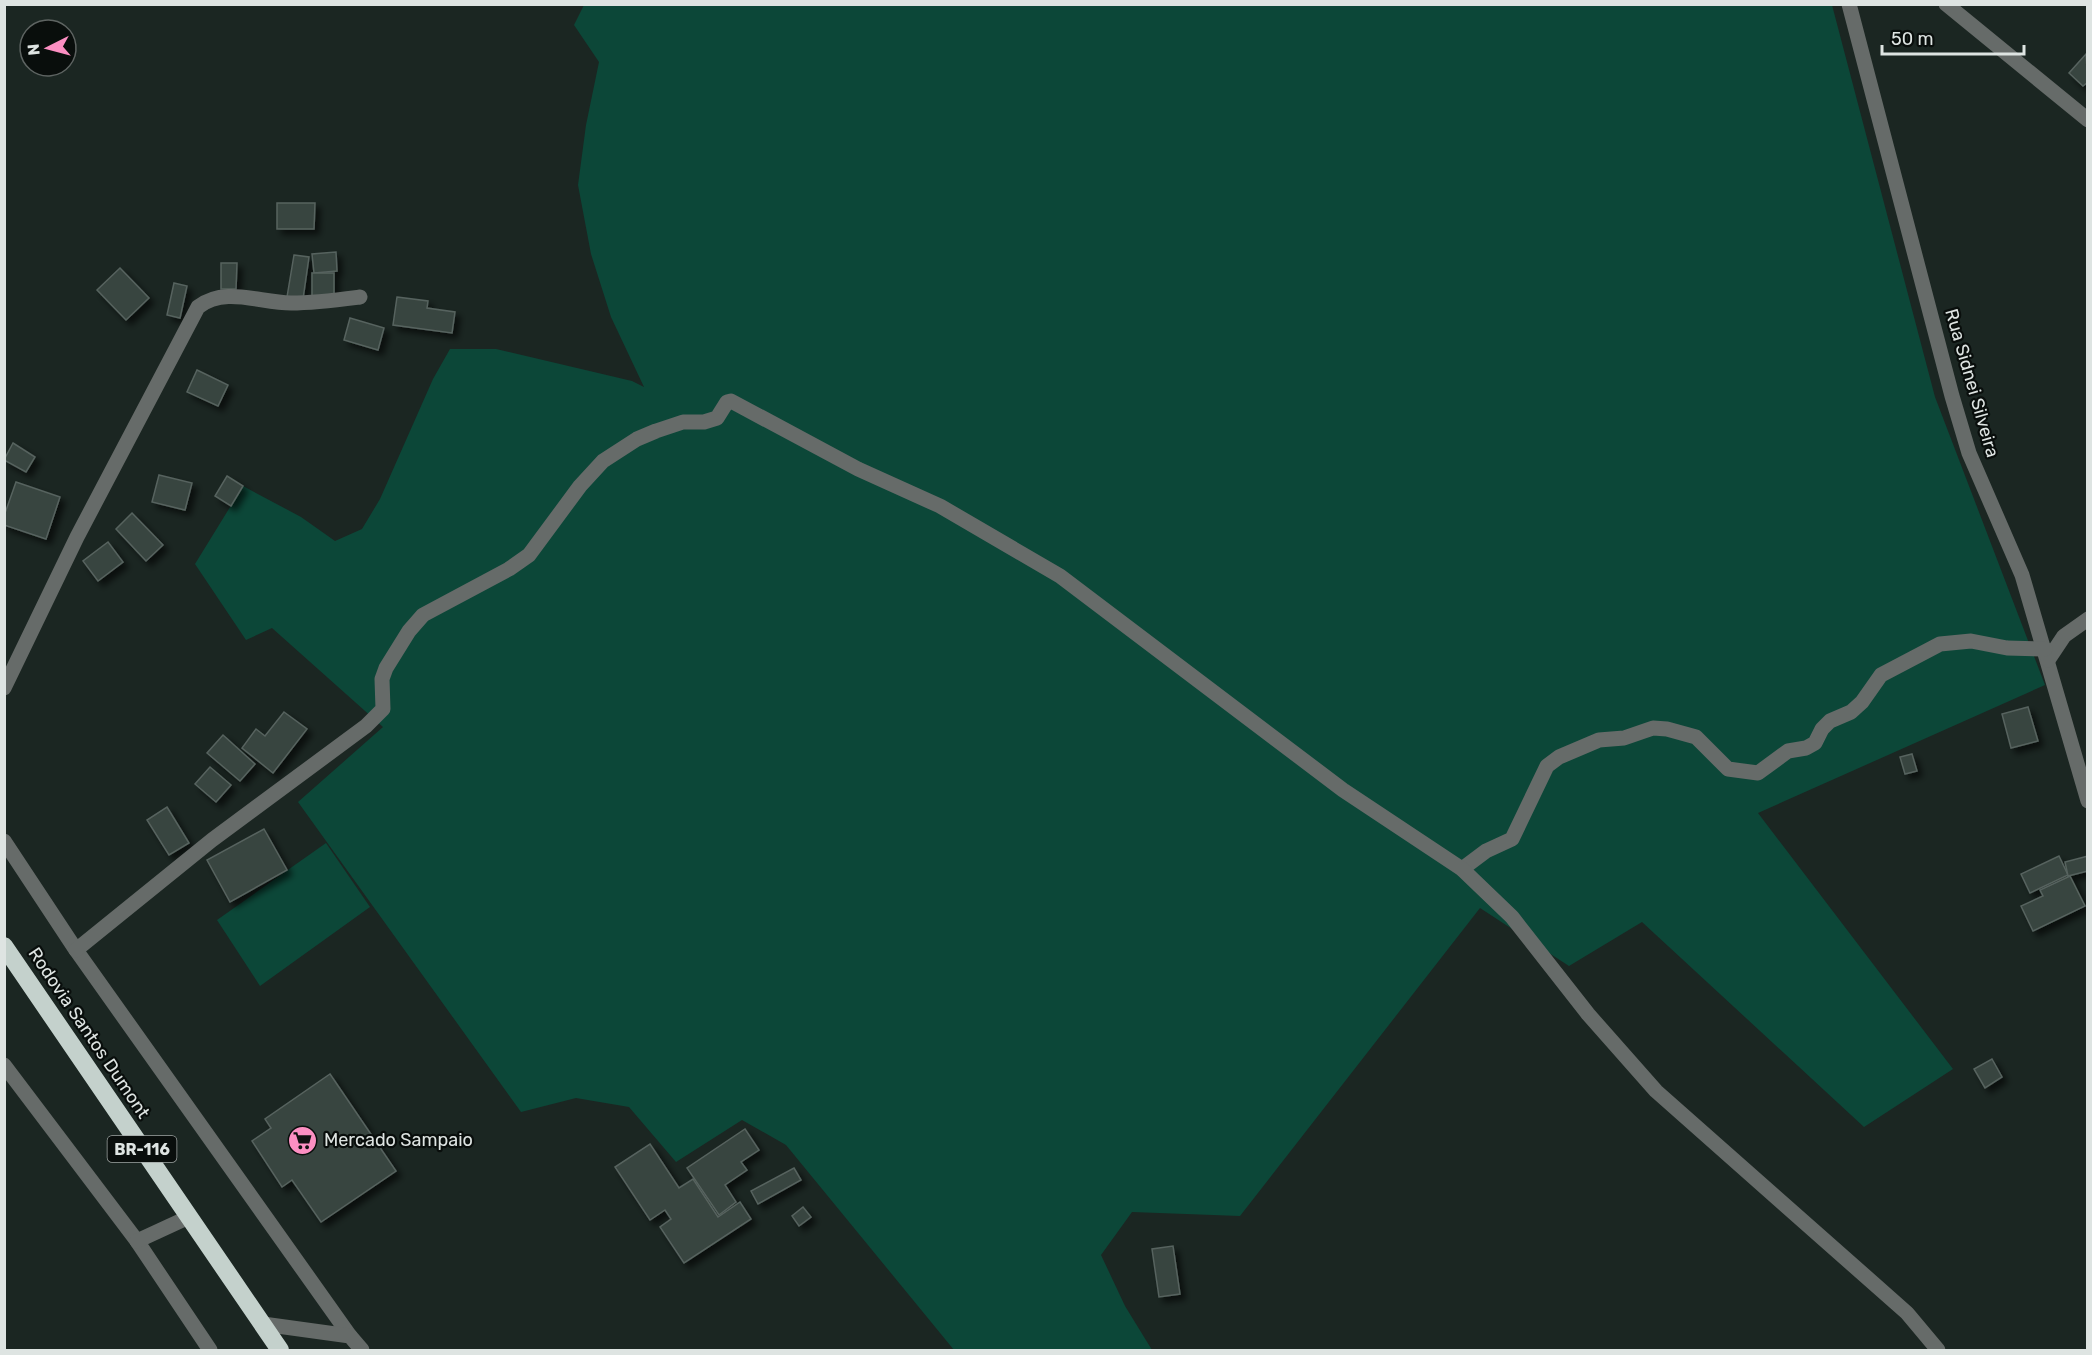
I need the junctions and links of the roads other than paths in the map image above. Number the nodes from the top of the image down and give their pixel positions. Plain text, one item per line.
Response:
1 (1849, 4) edge
2 (1946, 4) edge
3 (2088, 120) edge
4 (360, 297) dead end
5 (2088, 619) edge
6 (2046, 654) junction
7 (4, 688) edge
8 (2088, 801) edge
9 (4, 842) edge
10 (1462, 870) junction
11 (4, 946) edge
12 (76, 951) junction
13 (4, 1065) edge
14 (189, 1217) junction
15 (137, 1241) junction
16 (262, 1324) junction
17 (350, 1336) junction
18 (210, 1350) edge
19 (280, 1350) edge
20 (362, 1350) edge
21 (1938, 1350) edge

1 - 6 street, Rua Sidnei Silveira
2 - 3 street
4 - 7 street
5 - 6 street
6 - 8 street, Rua Sidnei Silveira
6 - 10 street
9 - 12 street
10 - 12 street
10 - 21 street
11 - 14 highway, Rodovia Santos Dumont / BR-116
12 - 17 street
13 - 15 street
14 - 15 street
14 - 16 highway, Rodovia Santos Dumont / BR-116
15 - 18 street
16 - 17 street
16 - 19 highway, Rodovia Santos Dumont / BR-116
17 - 20 street

